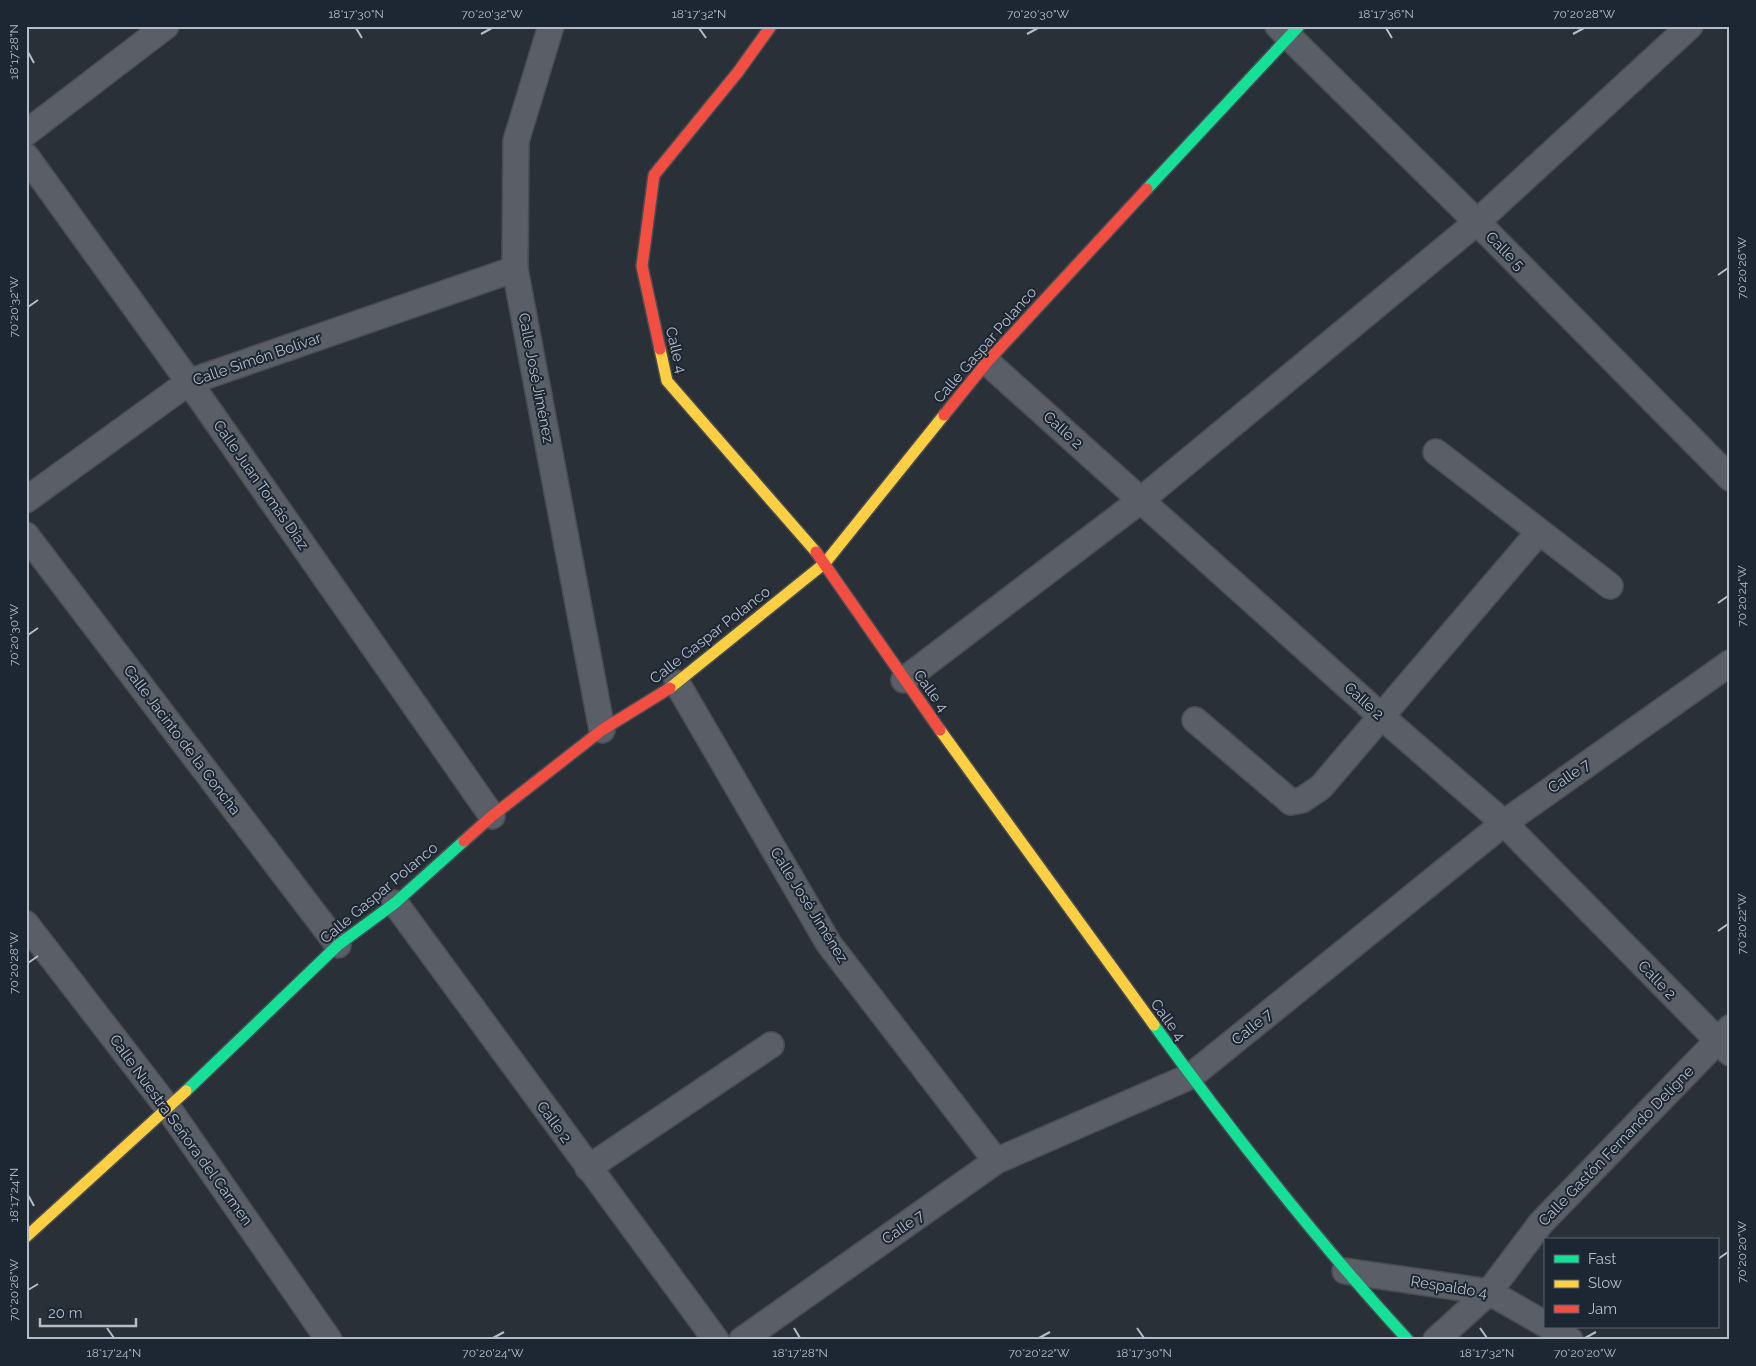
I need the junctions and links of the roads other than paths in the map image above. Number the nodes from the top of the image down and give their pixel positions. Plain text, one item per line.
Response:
1 (166, 26) edge
2 (551, 26) edge
3 (771, 26) edge
4 (1690, 26) edge
5 (1288, 30) edge
6 (26, 133) edge
7 (26, 156) edge
8 (1477, 222) junction
9 (515, 269) junction
10 (987, 362) junction
11 (189, 382) junction
12 (1436, 452) dead end
13 (1730, 478) edge
14 (26, 500) edge
15 (1141, 500) junction
16 (1539, 532) junction
17 (26, 535) edge
18 (824, 563) junction
19 (1610, 586) dead end
20 (1730, 663) edge
21 (904, 680) junction
22 (677, 683) junction
23 (1382, 717) junction
24 (1196, 720) dead end
25 (602, 730) junction
26 (492, 816) junction
27 (1504, 823) junction
28 (395, 903) junction
29 (26, 924) edge
30 (338, 945) junction
31 (1725, 1041) edge
32 (771, 1045) dead end
33 (1191, 1076) junction
34 (168, 1108) junction
35 (996, 1161) junction
36 (588, 1168) junction
37 (26, 1237) edge
38 (1345, 1271) junction
39 (1489, 1292) junction
40 (1544, 1325) edge
41 (329, 1340) edge
42 (716, 1340) edge
43 (742, 1340) edge
44 (1408, 1340) edge
45 (1436, 1340) edge

1 - 6 street
2 - 9 street, Calle José Jiménez
3 - 18 street, Calle 4
4 - 8 street
5 - 8 street, Calle 5
5 - 10 street, Calle Gaspar Polanco
7 - 11 street, Calle Juan Tomás Díaz
8 - 13 street, Calle 5
8 - 15 street
9 - 11 street, Calle Simón Bolívar
9 - 25 street, Calle José Jiménez
10 - 15 street, Calle 2
10 - 18 street, Calle Gaspar Polanco
11 - 14 street, Calle Simón Bolívar
11 - 26 street, Calle Juan Tomás Díaz
12 - 16 street
15 - 21 street
15 - 23 street, Calle 2
16 - 19 street
16 - 23 street
17 - 30 street, Calle Jacinto de la Concha
18 - 21 street, Calle 4
18 - 22 street, Calle Gaspar Polanco
20 - 27 street, Calle 7
21 - 33 street, Calle 4
22 - 25 street, Calle Gaspar Polanco
22 - 35 street, Calle José Jiménez
23 - 24 street
23 - 27 street, Calle 2
25 - 26 street, Calle Gaspar Polanco
26 - 28 street, Calle Gaspar Polanco
27 - 31 street, Calle 2
27 - 33 street, Calle 7
28 - 30 street, Calle Gaspar Polanco
28 - 36 street, Calle 2
29 - 34 street, Calle Nuestra Señora del Carmen
30 - 34 street, Calle Gaspar Polanco
31 - 39 street, Calle Gastón Fernando Deligne
32 - 36 street
33 - 35 street, Calle 7
33 - 38 street, Calle 4
34 - 37 street, Calle Gaspar Polanco
34 - 41 street, Calle Nuestra Señora del Carmen
35 - 43 street, Calle 7
36 - 42 street, Calle 2
38 - 39 street, Respaldo 4
38 - 44 street, Calle 4
39 - 40 street, Respaldo 4
39 - 45 street, Calle Gastón Fernando Deligne

